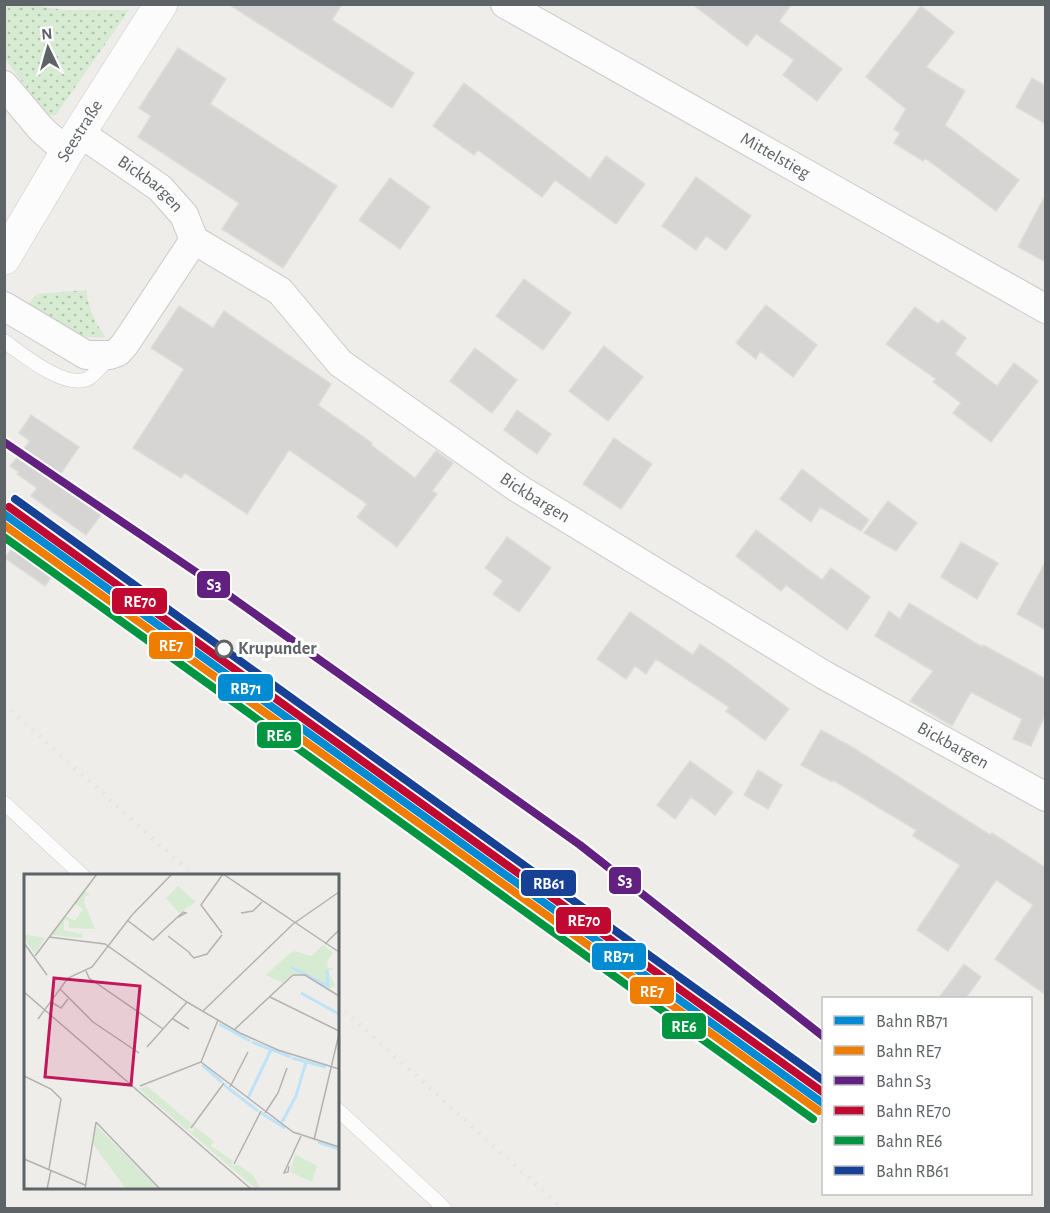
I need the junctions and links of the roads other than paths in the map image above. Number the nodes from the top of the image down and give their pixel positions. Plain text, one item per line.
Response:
1 (161, 4) edge
2 (505, 4) edge
3 (4, 85) edge
4 (74, 143) junction
5 (194, 240) junction
6 (4, 258) edge
7 (4, 306) edge
8 (1046, 309) edge
9 (4, 341) edge
10 (110, 355) junction
11 (1046, 797) edge
12 (4, 803) edge
13 (81, 874) edge
14 (339, 1111) edge
15 (444, 1209) edge

1 - 4 street, Seestraße
2 - 8 street, Mittelstieg
3 - 4 street, Bickbargen
4 - 5 street, Bickbargen
4 - 6 street, Seestraße
5 - 10 street
5 - 11 street, Bickbargen
7 - 10 street
9 - 10 lane
12 - 13 lane
14 - 15 lane

